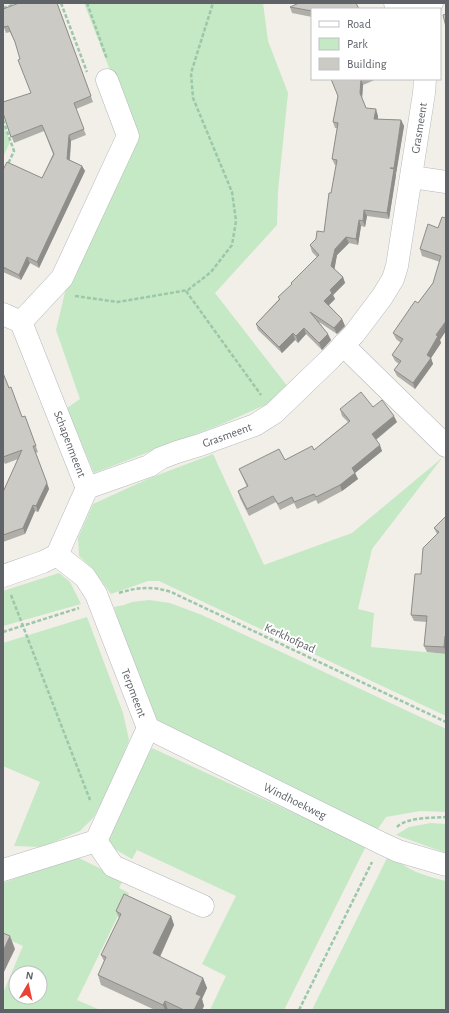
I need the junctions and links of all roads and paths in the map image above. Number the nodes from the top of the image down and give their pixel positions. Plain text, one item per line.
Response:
1 (18, 3) edge
2 (61, 3) edge
3 (87, 3) edge
4 (213, 3) edge
5 (432, 3) edge
6 (3, 8) edge
7 (420, 8) edge
8 (101, 72) junction
9 (425, 80) edge
10 (3, 120) edge
11 (6, 169) edge
12 (412, 177) junction
13 (446, 182) edge
14 (186, 291) dead end
15 (71, 295) dead end
16 (12, 318) edge
17 (343, 345) junction
18 (274, 413) junction
19 (446, 446) edge
20 (87, 488) junction
21 (57, 555) junction
22 (7, 585) edge
23 (122, 593) dead end
24 (73, 610) dead end
25 (22, 625) junction
26 (3, 632) edge
27 (446, 722) edge
28 (148, 728) junction
29 (91, 801) dead end
30 (446, 817) edge
31 (96, 841) junction
32 (381, 843) junction
33 (446, 865) edge
34 (3, 870) edge
35 (203, 906) dead end
36 (299, 1010) edge

1 - 6 path
2 - 8 path
3 - 8 path
4 - 15 path
5 - 7 street
8 - 16 street, Schapenmeent
9 - 12 street, Grasmeent
10 - 11 path
12 - 13 street
12 - 17 street, Grasmeent
14 - 18 path
16 - 20 street, Schapenmeent
17 - 18 street, Grasmeent
17 - 19 street
18 - 20 street, Grasmeent
20 - 21 street, Schapenmeent
21 - 22 street
21 - 28 street, Terpmeent
22 - 25 path
23 - 27 path, Kerkhofpad
24 - 25 path
25 - 26 path
25 - 29 path
28 - 31 street, Terpmeent
28 - 32 street, Windhoekweg
30 - 32 path
31 - 34 street
31 - 35 street
32 - 33 street, Windhoekweg
32 - 36 path

